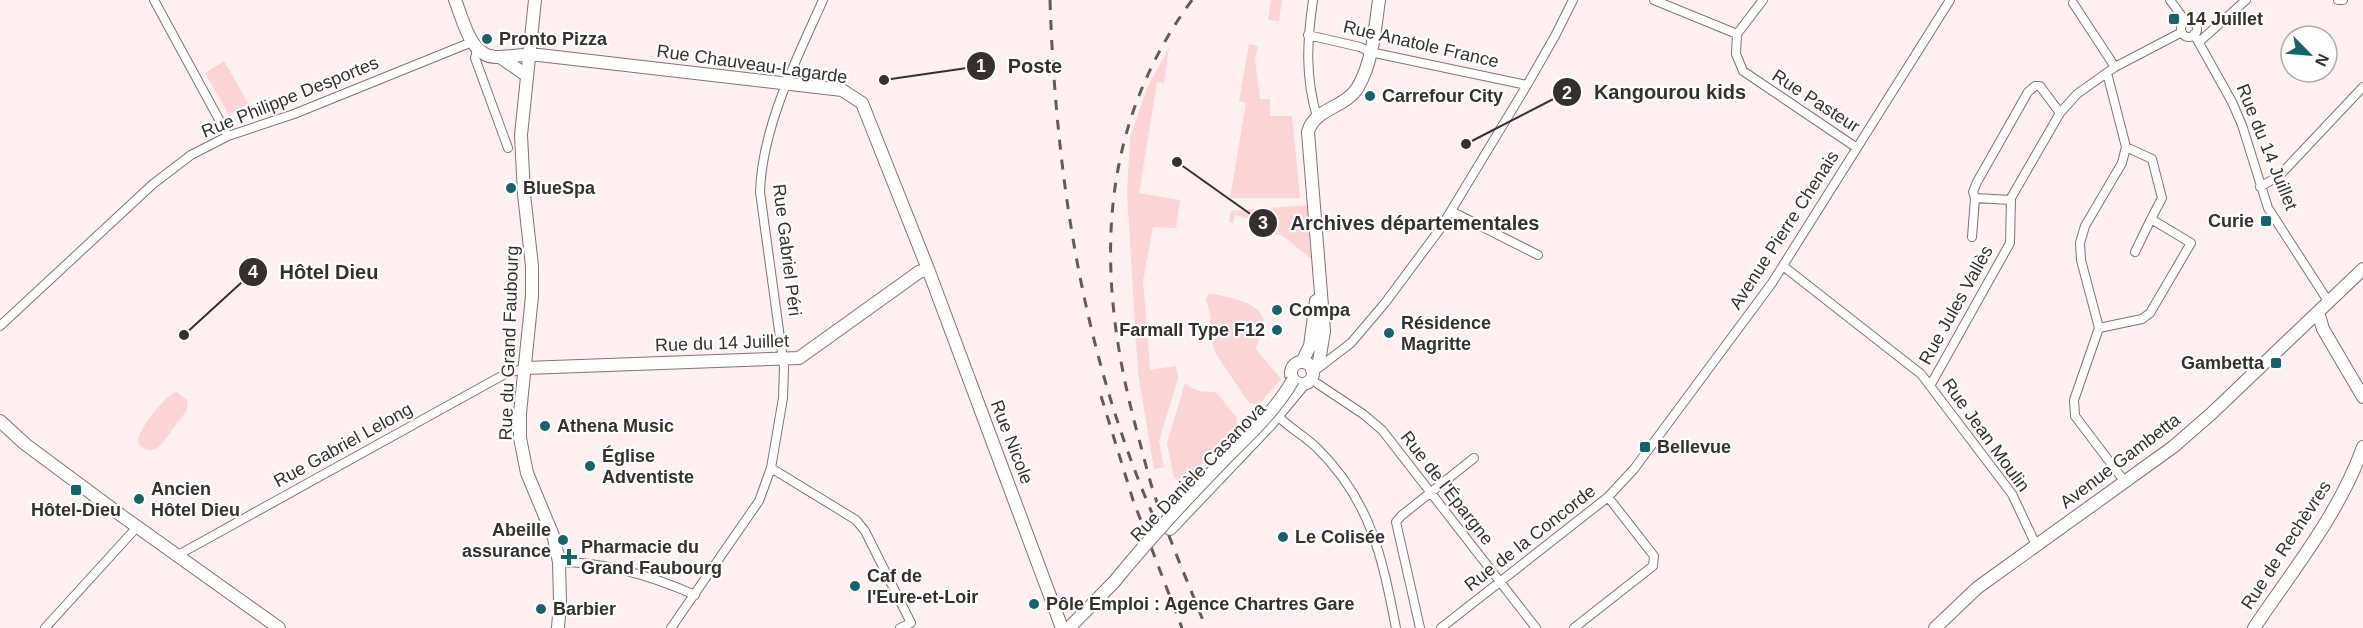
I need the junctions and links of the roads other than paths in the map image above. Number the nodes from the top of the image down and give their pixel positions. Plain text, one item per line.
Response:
1 (154, 0) edge
2 (455, 0) edge
3 (535, 0) edge
4 (823, 0) edge
5 (1313, 0) edge
6 (1380, 0) edge
7 (1573, 0) edge
8 (1654, 0) edge
9 (1763, 0) edge
10 (1950, 0) edge
11 (2170, 0) edge
12 (2246, 0) edge
13 (2338, 0) edge
14 (2343, 0) edge
15 (2073, 3) dead end
16 (2186, 22) junction
17 (2211, 31) junction
18 (2181, 32) junction
19 (1737, 34) junction
20 (2197, 34) junction
21 (1308, 35) junction
22 (475, 46) junction
23 (1370, 52) junction
24 (528, 54) junction
25 (500, 57) junction
26 (2115, 68) junction
27 (2107, 73) junction
28 (526, 75) junction
29 (786, 84) junction
30 (1527, 86) junction
31 (2363, 87) edge
32 (2060, 113) junction
33 (1317, 117) junction
34 (228, 136) junction
35 (2126, 147) junction
36 (508, 148) dead end
37 (1857, 148) junction
38 (2260, 187) junction
39 (1975, 198) junction
40 (2011, 200) junction
41 (1450, 211) junction
42 (2151, 219) junction
43 (1972, 237) dead end
44 (2135, 252) dead end
45 (1538, 255) dead end
46 (1783, 266) junction
47 (928, 269) junction
48 (2363, 269) edge
49 (2328, 301) junction
50 (2318, 312) junction
51 (0, 326) edge
52 (2099, 328) junction
53 (784, 359) junction
54 (526, 368) junction
55 (1307, 376) junction
56 (1930, 386) junction
57 (2363, 397) edge
58 (1278, 416) junction
59 (0, 421) edge
60 (2363, 448) edge
61 (1474, 458) dead end
62 (771, 468) junction
63 (1634, 469) joint
64 (2125, 482) junction
65 (1429, 494) junction
66 (1608, 497) junction
67 (137, 526) junction
68 (2036, 545) junction
69 (178, 555) junction
70 (559, 562) junction
71 (1114, 582) junction
72 (1500, 583) junction
73 (694, 595) junction
74 (45, 628) edge
75 (279, 628) edge
76 (558, 628) edge
77 (672, 628) edge
78 (900, 628) edge
79 (1062, 628) edge
80 (1069, 628) edge
81 (1396, 628) edge
82 (1420, 628) edge
83 (1441, 628) edge
84 (1536, 628) edge
85 (1574, 628) edge
86 (1935, 628) edge
87 (2254, 628) edge

1 - 34 street
2 - 22 main road
3 - 24 main road, Rue du Grand Faubourg
4 - 29 street, Rue Gabriel Péri
5 - 21 street
6 - 23 main road
7 - 30 street
8 - 19 street
9 - 19 street
10 - 37 street, Avenue Pierre Chenais
11 - 16 street
12 - 17 street
13 - 14 street
15 - 26 street
16 - 18 street
16 - 20 street
17 - 20 street
17 - 20 street
18 - 20 street
18 - 26 street, Rue Jules Vallès
19 - 37 street, Rue Pasteur
20 - 38 street, Rue du 14 Juillet
21 - 23 street, Rue Anatole France
21 - 33 street
22 - 25 main road
22 - 34 street, Rue Philippe Desportes
22 - 36 street
23 - 30 street, Rue Anatole France
23 - 33 main road
24 - 25 main road, Rue Chauveau-Lagarde
24 - 28 main road, Rue du Grand Faubourg
24 - 29 main road, Rue Chauveau-Lagarde
25 - 28 main road
26 - 27 street, Rue Jules Vallès
27 - 32 street, Rue Jules Vallès
27 - 35 street
28 - 54 main road, Rue du Grand Faubourg
29 - 47 main road, Rue Chauveau-Lagarde
29 - 53 street, Rue Gabriel Péri
30 - 41 street
31 - 38 street
32 - 39 street
32 - 40 street, Rue Jules Vallès
33 - 55 main road
34 - 51 street, Rue Philippe Desportes
35 - 42 street
35 - 52 street
37 - 46 street, Avenue Pierre Chenais
38 - 49 street, Rue du 14 Juillet
39 - 40 street
39 - 43 street
40 - 56 street, Rue Jules Vallès
41 - 45 street
41 - 55 street
42 - 44 street
42 - 52 street
46 - 56 street, Rue Jean Moulin
46 - 63 street, Avenue Pierre Chenais
47 - 53 main road, Rue du 14 Juillet
47 - 79 main road, Rue Nicole
48 - 49 main road
49 - 50 main road, Avenue Gambetta
50 - 57 main road
50 - 64 main road, Avenue Gambetta
52 - 64 street
53 - 54 main road, Rue du 14 Juillet
53 - 62 street, Rue Gabriel Péri
54 - 69 street, Rue Gabriel Lelong
54 - 70 main road, Rue du Grand Faubourg
55 - 58 main road, Rue Danièle Casanova
55 - 65 street, Rue de l'Épargne
55 - 71 main road, Rue Danièle Casanova, bridge
56 - 68 street, Rue Jean Moulin
58 - 71 main road, Rue Danièle Casanova, bridge
58 - 81 street
59 - 67 main road
60 - 87 main road, Rue de Rechèvres
61 - 65 street
62 - 73 street, Rue Gabriel Péri
62 - 78 street
63 - 66 street, Rue de la Concorde
64 - 68 main road, Avenue Gambetta
65 - 72 street, Rue de l'Épargne
65 - 82 street
66 - 72 street, Rue de la Concorde
66 - 85 street
67 - 69 main road
67 - 74 street
68 - 86 main road, Avenue Gambetta
69 - 75 main road
70 - 73 street
70 - 76 main road, Rue du Grand Faubourg
71 - 80 main road, Rue Danièle Casanova
72 - 83 street, Rue de la Concorde
72 - 84 street, Rue de l'Épargne
73 - 77 street, Rue Gabriel Péri

